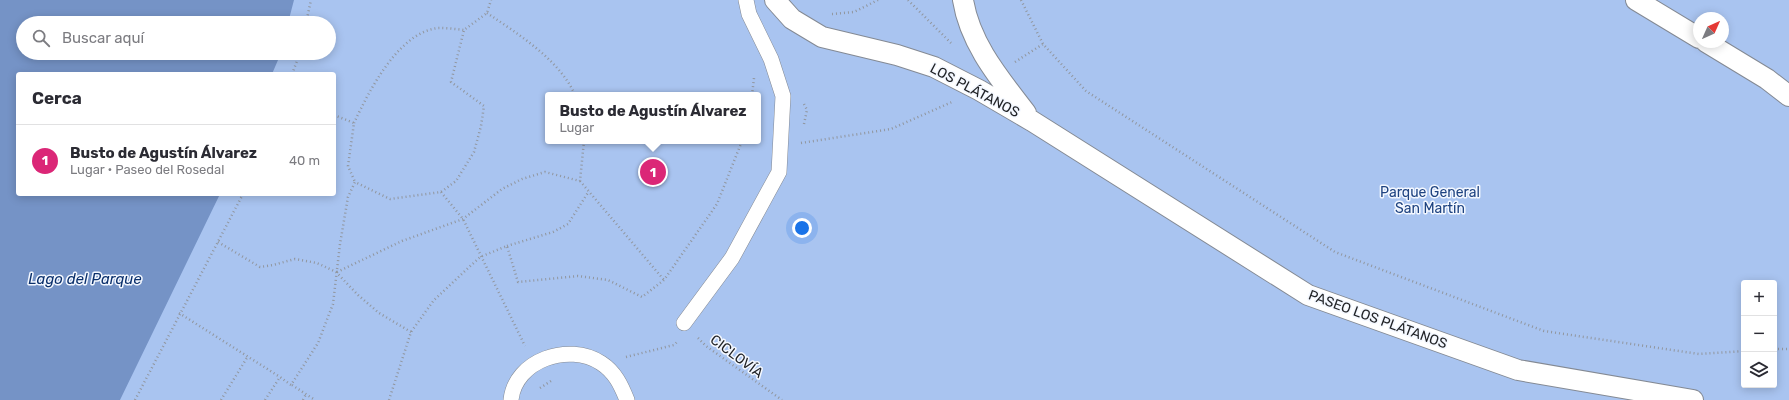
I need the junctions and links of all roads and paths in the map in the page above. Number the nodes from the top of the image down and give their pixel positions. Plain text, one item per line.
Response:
1 (311, 0) edge
2 (490, 0) edge
3 (746, 0) edge
4 (775, 0) edge
5 (878, 0) edge
6 (908, 0) edge
7 (963, 0) edge
8 (1021, 0) edge
9 (1636, 0) edge
10 (825, 12) dead end
11 (487, 13) junction
12 (308, 16) edge
13 (464, 30) junction
14 (1693, 34) edge
15 (1043, 44) junction
16 (956, 48) dead end
17 (1716, 48) edge
18 (297, 60) edge
19 (293, 72) edge
20 (996, 73) junction
21 (979, 90) junction
22 (573, 92) edge
23 (1789, 96) edge
24 (336, 117) edge
25 (1032, 121) junction
26 (354, 123) junction
27 (781, 142) junction
28 (584, 144) edge
29 (741, 144) edge
30 (580, 181) junction
31 (355, 182) junction
32 (589, 191) junction
33 (441, 192) junction
34 (242, 196) edge
35 (462, 219) junction
36 (218, 242) junction
37 (507, 246) junction
38 (480, 257) junction
39 (336, 272) junction
40 (664, 280) junction
41 (179, 314) junction
42 (684, 323) joint
43 (411, 332) junction
44 (1789, 348) edge
45 (1777, 349) edge
46 (1741, 351) edge
47 (248, 356) junction
48 (535, 364) junction
49 (280, 377) junction
50 (291, 385) junction
51 (306, 394) junction
52 (509, 397) edge
53 (135, 400) edge
54 (221, 400) edge
55 (265, 400) edge
56 (303, 400) edge
57 (315, 400) edge
58 (389, 400) edge
59 (627, 400) edge
60 (782, 400) edge
61 (1694, 400) edge

1 - 12 path
2 - 11 path
3 - 27 street
4 - 21 street, LOS PLÁTANOS
5 - 10 path
6 - 16 path
7 - 20 street, LOS PLÁTANOS
8 - 15 path
9 - 14 street
11 - 13 path
11 - 22 path
13 - 26 path
13 - 33 path
15 - 20 path
15 - 46 path
17 - 23 street
18 - 19 path
20 - 25 street, LOS PLÁTANOS
21 - 25 street, LOS PLÁTANOS
21 - 27 path
24 - 26 path
25 - 61 street, PASEO LOS PLÁTANOS
26 - 31 path
27 - 42 street
28 - 30 path
29 - 40 path
30 - 32 path
30 - 35 path
31 - 33 path
31 - 39 path
32 - 37 path
32 - 40 path
33 - 35 path
34 - 36 path
35 - 38 path
35 - 39 path
36 - 39 path
36 - 41 path
37 - 38 path
37 - 40 path
38 - 43 path
38 - 48 path
39 - 43 path
39 - 50 path
41 - 47 path
41 - 53 path
42 - 60 path, CICLOVÍA
43 - 58 path
44 - 45 path
47 - 49 path
47 - 54 path
48 - 52 street
48 - 59 street
49 - 50 path
49 - 55 path
50 - 51 path
51 - 56 path
51 - 57 path

